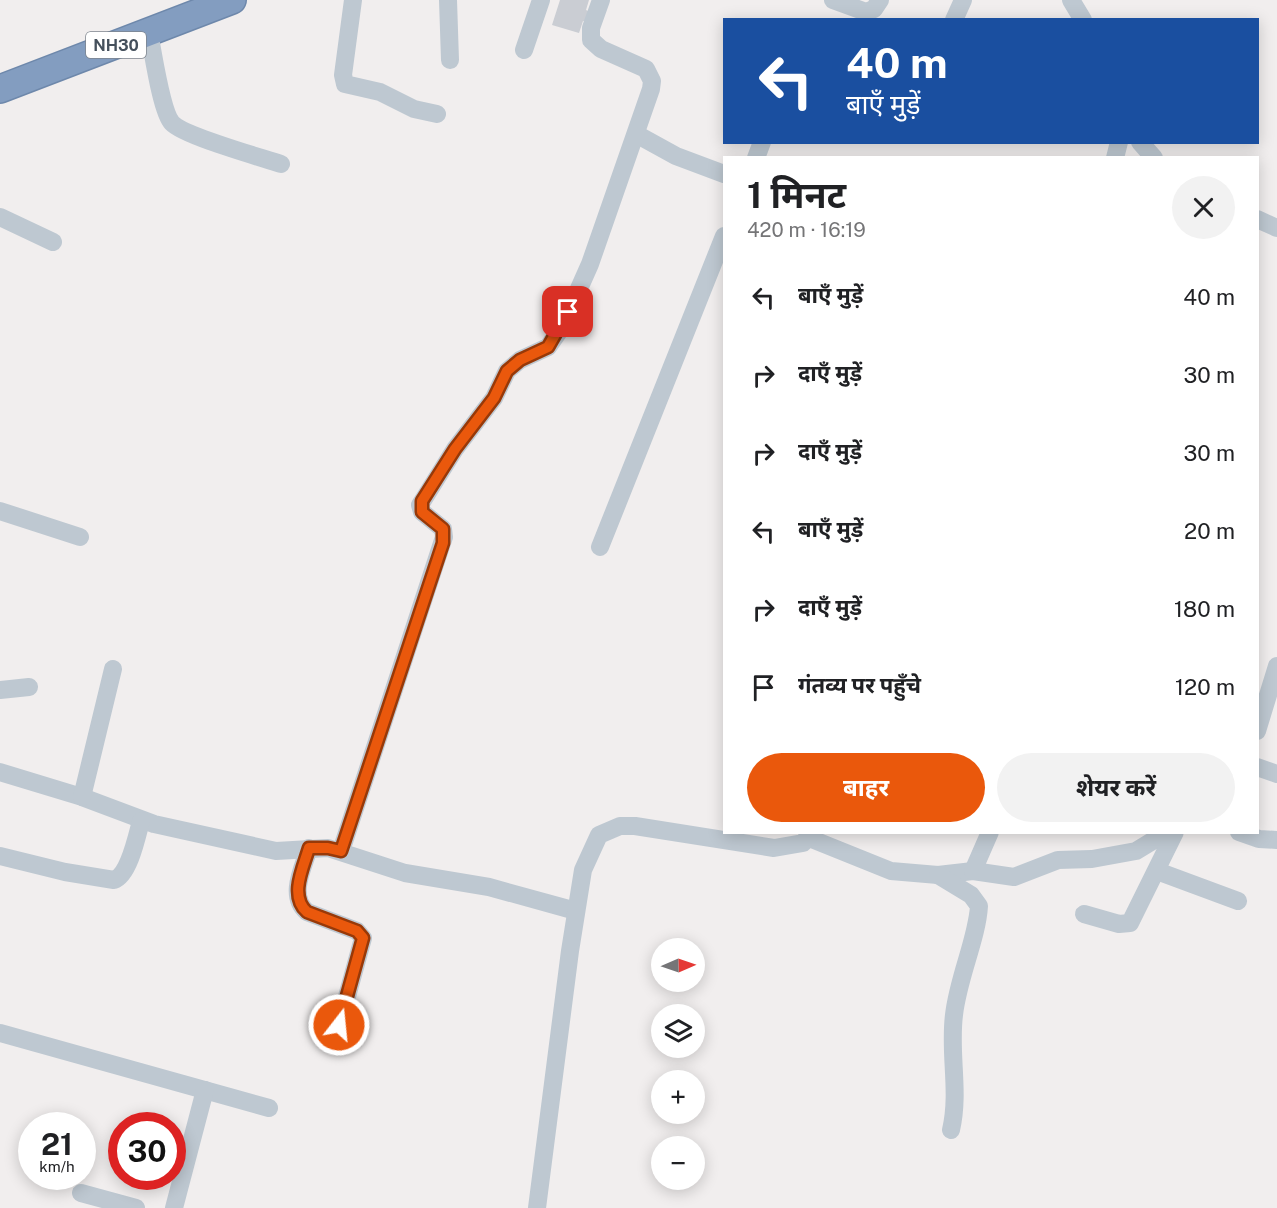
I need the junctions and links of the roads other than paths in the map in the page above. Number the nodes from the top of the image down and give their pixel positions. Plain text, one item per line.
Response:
1 (232, 0) edge
2 (353, 0) edge
3 (448, 0) edge
4 (541, 0) edge
5 (602, 0) edge
6 (833, 0) edge
7 (879, 0) edge
8 (963, 0) edge
9 (1071, 0) edge
10 (955, 18) edge
11 (1082, 18) edge
12 (149, 33) junction
13 (524, 50) dead end
14 (450, 60) dead end
15 (0, 89) edge
16 (437, 114) dead end
17 (636, 134) junction
18 (1142, 144) edge
19 (1152, 156) edge
20 (281, 164) dead end
21 (723, 174) edge
22 (0, 217) edge
23 (1259, 220) edge
24 (1277, 228) edge
25 (723, 239) edge
26 (53, 242) dead end
27 (0, 511) edge
28 (80, 537) dead end
29 (600, 547) dead end
30 (1277, 666) edge
31 (113, 669) dead end
32 (28, 687) dead end
33 (0, 690) edge
34 (1259, 724) edge
35 (1259, 768) edge
36 (0, 772) edge
37 (1277, 774) edge
38 (82, 797) junction
39 (141, 821) junction
40 (989, 834) edge
41 (1245, 834) edge
42 (810, 835) edge
43 (1163, 836) edge
44 (1277, 840) edge
45 (309, 848) junction
46 (341, 851) junction
47 (0, 856) edge
48 (973, 871) junction
49 (1157, 871) junction
50 (938, 875) junction
51 (1238, 901) dead end
52 (576, 911) junction
53 (1084, 914) dead end
54 (0, 1034) edge
55 (334, 1044) dead end
56 (205, 1090) junction
57 (269, 1108) dead end
58 (951, 1130) dead end
59 (81, 1193) dead end
60 (136, 1208) edge
61 (174, 1208) edge
62 (537, 1208) edge

1 - 12 highway, NH30
2 - 16 street
3 - 14 street
4 - 13 street
5 - 17 street
6 - 7 street
8 - 10 street
9 - 11 street
12 - 15 highway, NH30
12 - 20 street
17 - 21 street
17 - 46 street
18 - 19 street
22 - 26 street
23 - 24 street
25 - 29 street
27 - 28 street
30 - 34 street
31 - 38 street
32 - 33 street
35 - 37 street
36 - 38 street
38 - 39 street
39 - 45 street
39 - 47 street
40 - 48 street
41 - 44 street
42 - 50 street
42 - 52 street
43 - 48 street
43 - 49 street
45 - 46 street
45 - 55 street
46 - 52 street
48 - 50 street
49 - 51 street
49 - 53 street
50 - 58 street
52 - 62 street
54 - 56 street
56 - 57 street
56 - 61 street
59 - 60 street

